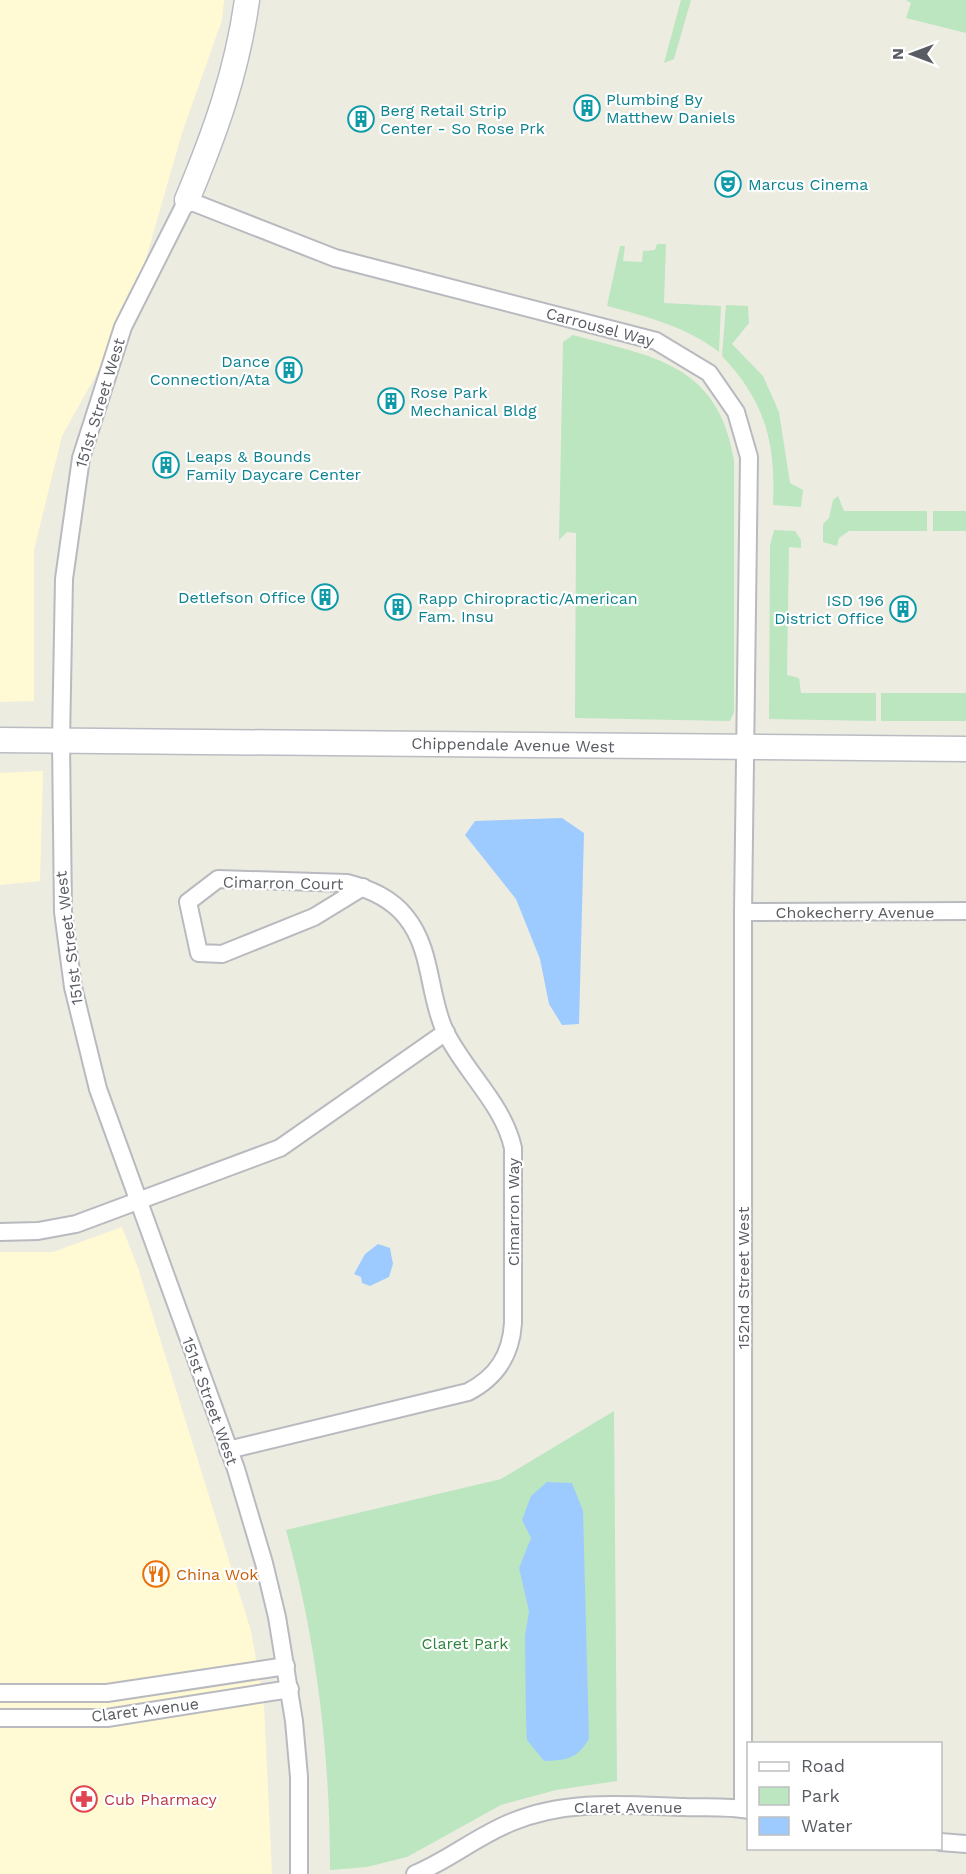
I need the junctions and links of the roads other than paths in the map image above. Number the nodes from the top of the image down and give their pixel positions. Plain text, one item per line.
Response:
1 (247, 0) edge
2 (187, 200) junction
3 (0, 740) edge
4 (60, 741) junction
5 (746, 747) junction
6 (966, 749) edge
7 (363, 887) junction
8 (743, 912) junction
9 (966, 912) edge
10 (446, 1032) junction
11 (137, 1202) junction
12 (0, 1232) edge
13 (228, 1449) junction
14 (286, 1666) junction
15 (290, 1689) junction
16 (0, 1693) edge
17 (0, 1718) edge
18 (746, 1810) edge
19 (942, 1842) edge
20 (966, 1844) edge
21 (299, 1874) edge
22 (415, 1874) edge

1 - 2 street, 151st Street West
2 - 4 street, 151st Street West
2 - 5 street, Carrousel Way
3 - 4 street, Chippendale Avenue West
4 - 5 street, Chippendale Avenue West
4 - 11 street, 151st Street West
5 - 6 street, Chippendale Avenue West
5 - 8 street, 152nd Street West
7 - 7 street, Cimarron Court
7 - 10 street, Cimarron Court
8 - 9 street, Chokecherry Avenue
8 - 18 street, 152nd Street West
10 - 11 street
10 - 13 street, Cimarron Way
11 - 12 street
11 - 13 street, 151st Street West
13 - 14 street, 151st Street West
14 - 15 street, 151st Street West
14 - 16 street, Claret Avenue
15 - 17 street, Claret Avenue
15 - 21 street, 151st Street West
18 - 22 street, Claret Avenue
19 - 20 street

